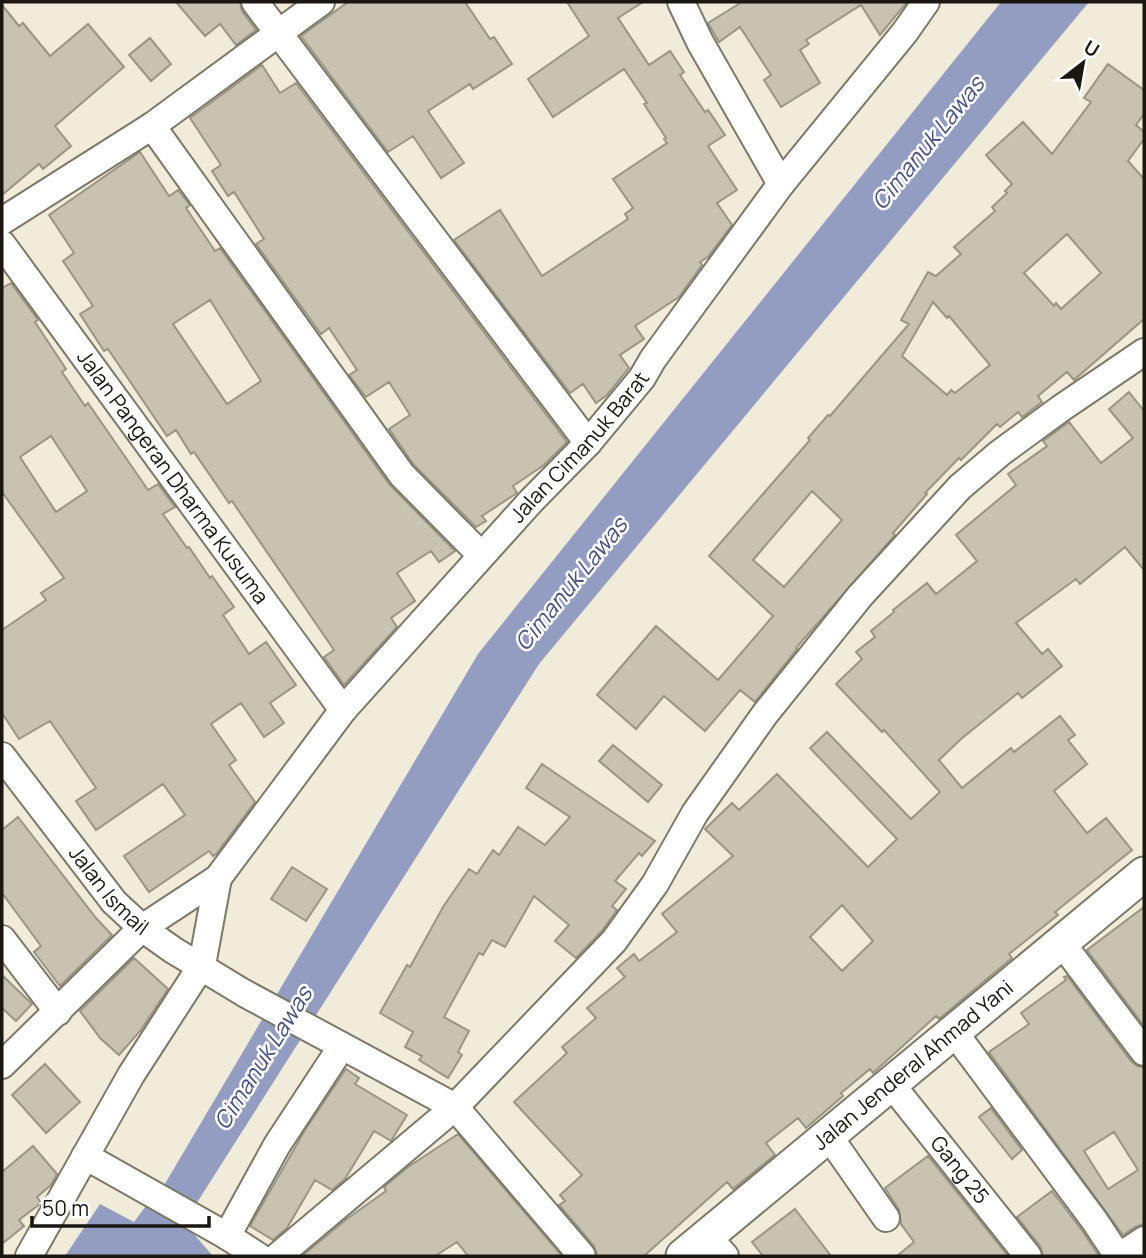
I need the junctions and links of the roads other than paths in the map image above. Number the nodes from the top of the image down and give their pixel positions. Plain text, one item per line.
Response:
1 (255, 2) edge
2 (321, 2) edge
3 (681, 2) edge
4 (926, 2) edge
5 (278, 33) junction
6 (152, 126) junction
7 (781, 184) junction
8 (2, 221) edge
9 (2, 244) edge
10 (1144, 352) edge
11 (588, 443) junction
12 (481, 555) junction
13 (343, 710) junction
14 (2, 756) edge
15 (1144, 874) edge
16 (218, 877) junction
17 (142, 928) junction
18 (2, 939) edge
19 (1061, 942) junction
20 (202, 965) junction
21 (58, 1012) junction
22 (954, 1032) junction
23 (336, 1043) junction
24 (1144, 1052) edge
25 (2, 1065) edge
26 (891, 1084) junction
27 (455, 1107) junction
28 (828, 1135) junction
29 (85, 1156) junction
30 (886, 1219) dead end
31 (215, 1230) junction
32 (1144, 1240) edge
33 (705, 1250) edge
34 (29, 1256) edge
35 (258, 1256) edge
36 (278, 1256) edge
37 (582, 1256) edge
38 (1028, 1256) edge
39 (1119, 1256) edge

1 - 5 street
2 - 5 street
3 - 7 street
4 - 7 street, Jalan Cimanuk Barat
5 - 6 street
5 - 11 street
6 - 8 street
6 - 12 street
7 - 11 street, Jalan Cimanuk Barat
9 - 13 street, Jalan Pangeran Dharma Kusuma
10 - 27 street
11 - 12 street, Jalan Cimanuk Barat
12 - 13 street, Jalan Cimanuk Barat
13 - 16 street, Jalan Cimanuk Barat
14 - 17 street, Jalan Ismail
15 - 19 main road, Jalan Jenderal Ahmad Yani
16 - 17 street
16 - 20 street
17 - 20 street, Jalan Ismail
17 - 21 street
18 - 21 street
19 - 22 main road, Jalan Jenderal Ahmad Yani
19 - 24 street
20 - 23 street, Jalan Ismail
20 - 29 street
21 - 25 street
22 - 26 main road, Jalan Jenderal Ahmad Yani
22 - 39 street
23 - 27 street, Jalan Ismail
23 - 31 street
26 - 28 main road, Jalan Jenderal Ahmad Yani
26 - 38 street, Gang 25
27 - 36 street
27 - 37 street
28 - 30 street
28 - 33 main road, Jalan Jenderal Ahmad Yani
29 - 31 street
29 - 34 street
31 - 35 street
32 - 39 street

